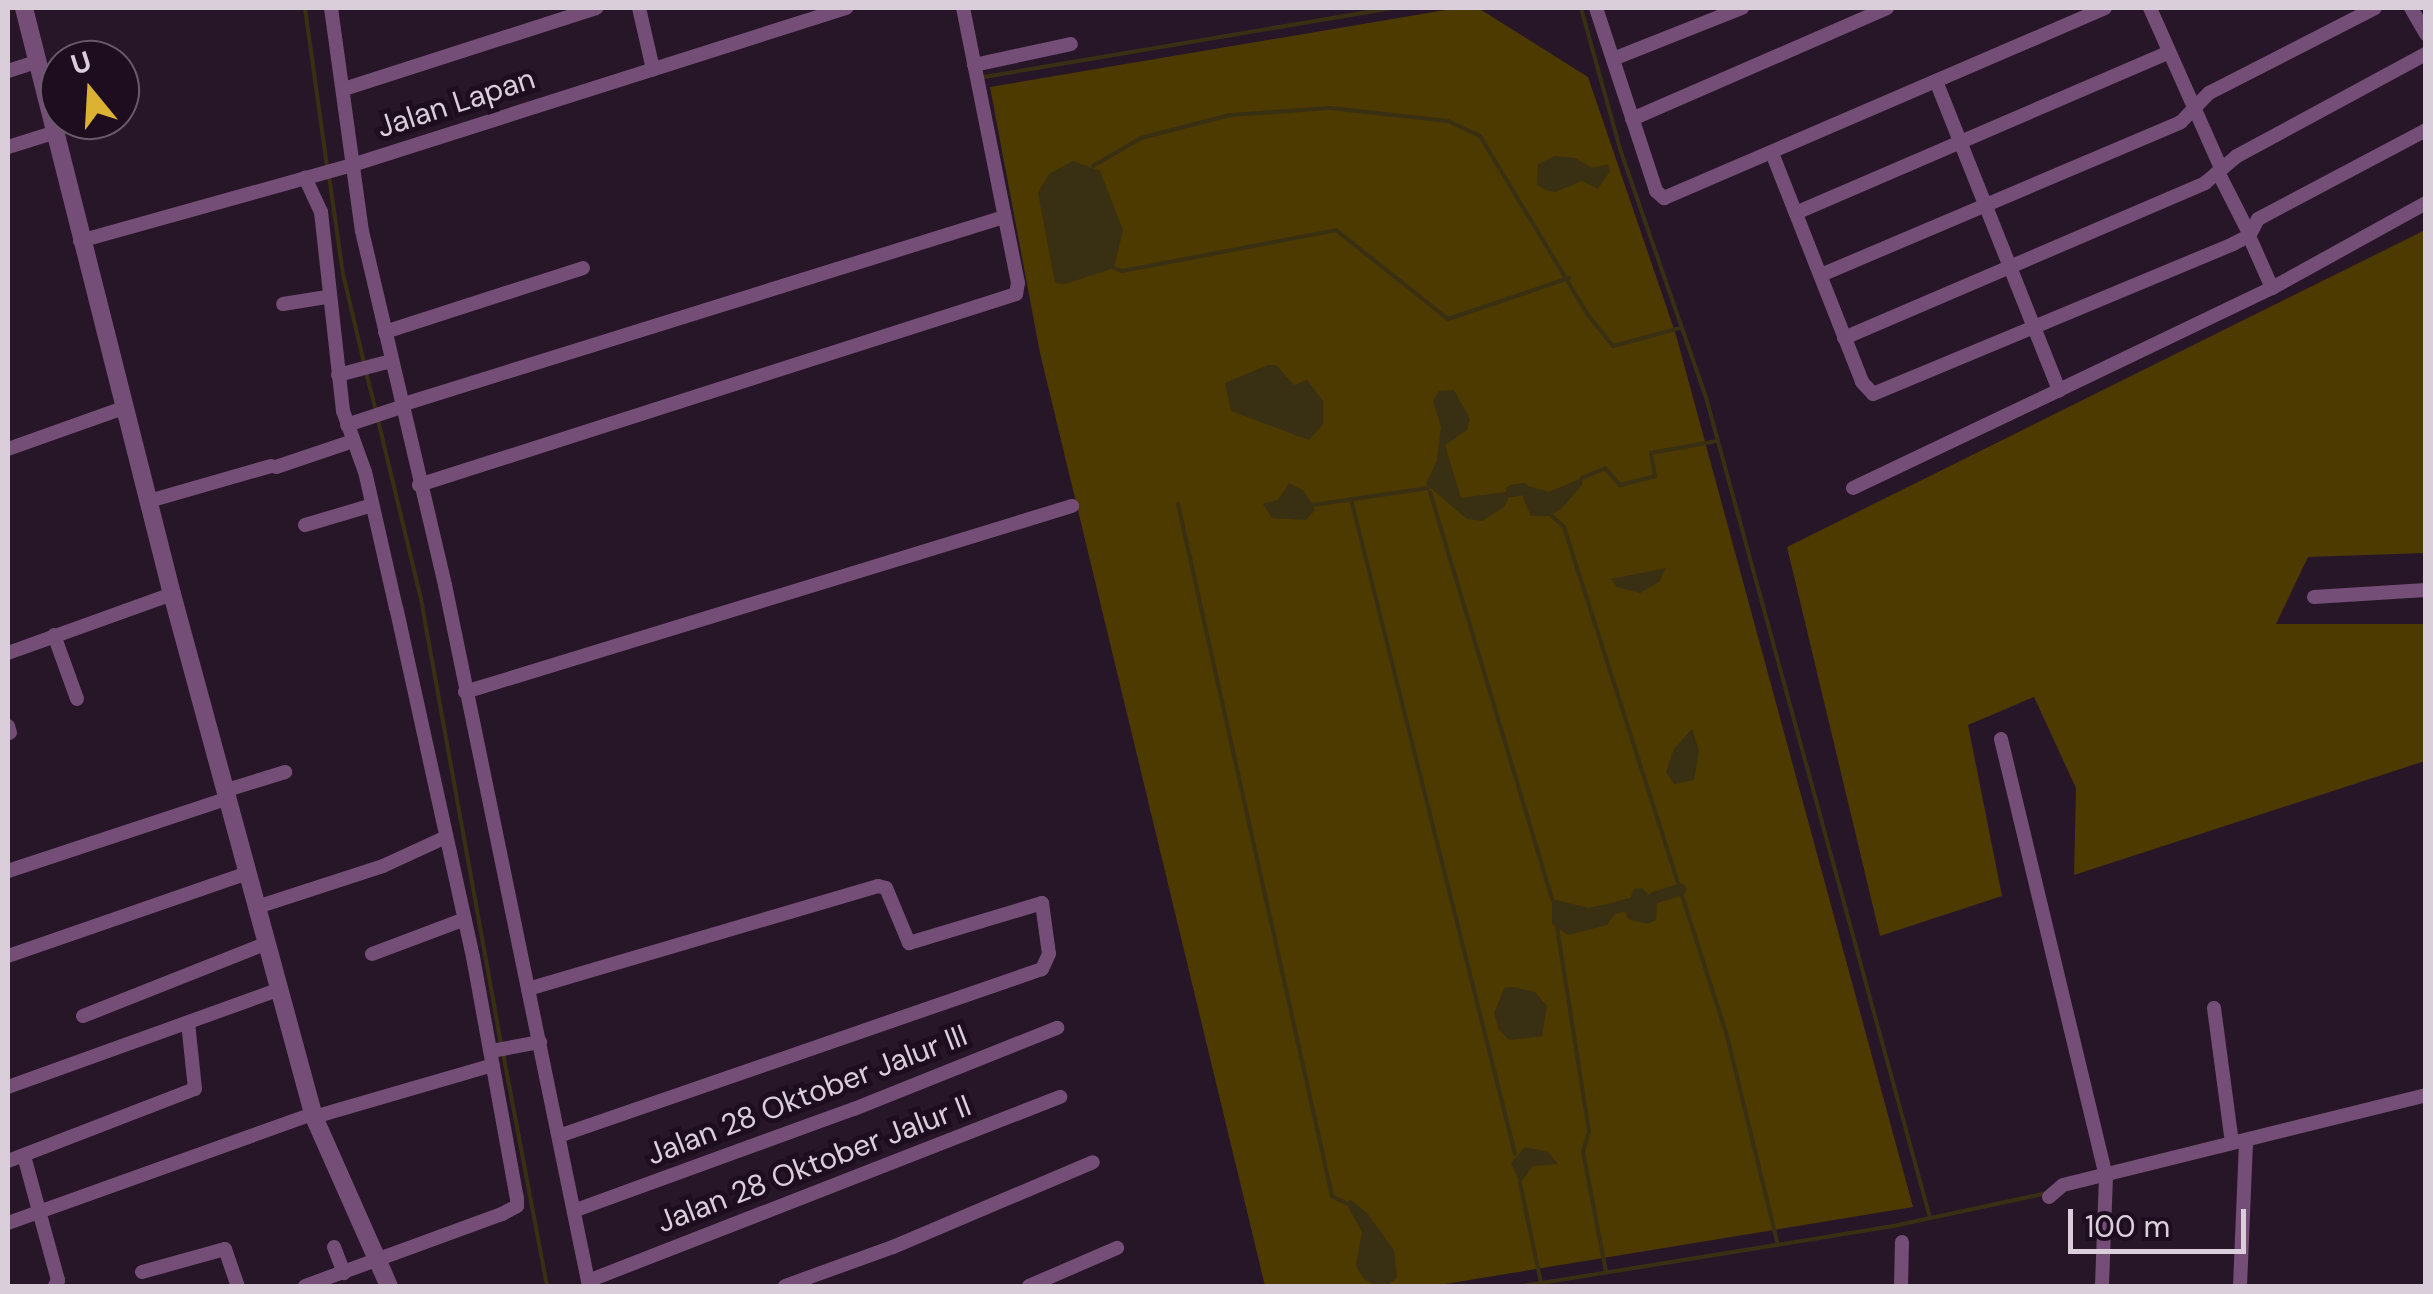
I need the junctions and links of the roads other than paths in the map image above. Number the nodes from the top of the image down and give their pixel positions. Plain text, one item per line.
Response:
1 (24, 8) edge
2 (331, 8) edge
3 (596, 8) edge
4 (639, 8) edge
5 (846, 8) edge
6 (964, 8) edge
7 (1596, 8) edge
8 (1742, 8) edge
9 (1887, 8) edge
10 (2106, 8) edge
11 (2150, 8) edge
12 (2374, 8) edge
13 (2411, 8) edge
14 (2426, 34) edge
15 (1071, 44) dead end
16 (2170, 52) junction
17 (2426, 54) edge
18 (1613, 59) junction
19 (36, 62) junction
20 (974, 64) junction
21 (653, 70) junction
22 (8, 71) edge
23 (40, 80) edge
24 (1936, 81) junction
25 (344, 90) junction
26 (2192, 109) junction
27 (1632, 119) junction
28 (2426, 130) edge
29 (40, 137) edge
30 (54, 140) edge
31 (1961, 142) junction
32 (8, 147) edge
33 (1772, 153) junction
34 (352, 165) junction
35 (2220, 170) junction
36 (310, 176) junction
37 (2426, 203) edge
38 (1985, 204) junction
39 (1798, 212) junction
40 (1004, 217) junction
41 (2249, 234) junction
42 (80, 241) junction
43 (2010, 266) junction
44 (583, 268) dead end
45 (1821, 276) junction
46 (2272, 288) junction
47 (328, 297) junction
48 (283, 304) dead end
49 (2033, 326) junction
50 (385, 332) junction
51 (1844, 338) junction
52 (391, 361) junction
53 (341, 374) junction
54 (2060, 390) junction
55 (401, 406) junction
56 (126, 407) junction
57 (351, 423) junction
58 (353, 441) junction
59 (8, 449) edge
60 (418, 485) junction
61 (1853, 488) dead end
62 (150, 501) junction
63 (370, 506) junction
64 (1072, 506) dead end
65 (305, 525) dead end
66 (2426, 590) edge
67 (172, 594) junction
68 (2314, 596) dead end
69 (54, 636) junction
70 (8, 653) edge
71 (465, 692) junction
72 (77, 698) dead end
73 (2000, 740) dead end
74 (285, 772) dead end
75 (228, 794) junction
76 (444, 838) junction
77 (8, 871) edge
78 (248, 873) junction
79 (257, 907) junction
80 (464, 919) junction
81 (268, 943) junction
82 (372, 954) dead end
83 (8, 956) edge
84 (280, 989) junction
85 (528, 989) junction
86 (2214, 1008) dead end
87 (83, 1016) dead end
88 (188, 1022) junction
89 (1057, 1028) dead end
90 (540, 1042) junction
91 (495, 1055) junction
92 (8, 1087) edge
93 (2426, 1095) edge
94 (1060, 1097) dead end
95 (313, 1116) junction
96 (560, 1136) junction
97 (2242, 1145) junction
98 (24, 1156) junction
99 (8, 1161) edge
100 (1093, 1162) dead end
101 (2106, 1176) junction
102 (2049, 1197) dead end
103 (576, 1210) junction
104 (38, 1212) junction
105 (8, 1223) edge
106 (1902, 1242) dead end
107 (334, 1247) dead end
108 (1118, 1248) dead end
109 (378, 1261) junction
110 (142, 1272) dead end
111 (344, 1272) junction
112 (589, 1284) edge
113 (55, 1286) edge
114 (238, 1286) edge
115 (304, 1286) edge
116 (389, 1286) edge
117 (785, 1286) edge
118 (1028, 1286) edge
119 (1901, 1286) edge
120 (2102, 1286) edge
121 (2240, 1286) edge

1 - 19 street
2 - 25 street
3 - 25 street
4 - 21 street
5 - 21 street, Jalan Lapan
6 - 20 street
7 - 18 street
8 - 18 street
9 - 27 street
10 - 24 street
11 - 16 street
12 - 26 street
13 - 14 street
15 - 20 street
16 - 26 street
16 - 31 street
17 - 35 street
18 - 27 street
19 - 22 street
19 - 23 street
20 - 40 street
21 - 34 street, Jalan Lapan
24 - 31 street
24 - 33 street
25 - 34 street
26 - 35 street
26 - 38 street
27 - 33 street
28 - 41 street
29 - 32 street
30 - 42 street
31 - 38 street
31 - 39 street
33 - 39 street
34 - 36 street, Jalan Lapan
34 - 50 street
35 - 41 street
35 - 43 street
36 - 42 street, Jalan Lapan
36 - 47 street
37 - 46 street
38 - 43 street
38 - 45 street
39 - 45 street
40 - 55 street
40 - 60 street
41 - 46 street
41 - 49 street
42 - 56 street
43 - 49 street
43 - 51 street
44 - 50 street
45 - 51 street
46 - 54 street
47 - 48 street
47 - 53 street
49 - 51 street
49 - 54 street
50 - 52 street
52 - 53 street
52 - 55 street
53 - 57 street
54 - 61 street
55 - 57 street
55 - 60 street
56 - 59 street
56 - 62 street
57 - 58 street
58 - 62 street
58 - 63 street
60 - 71 street
62 - 67 street
63 - 65 street
63 - 76 street
64 - 71 street
66 - 68 street
67 - 69 street
67 - 75 street
69 - 70 street
69 - 72 street
71 - 85 street
73 - 101 street
74 - 75 street
75 - 77 street
75 - 78 street
76 - 79 street
76 - 80 street
78 - 79 street
78 - 83 street
79 - 81 street
80 - 82 street
80 - 91 street
81 - 84 street
81 - 87 street
84 - 88 street
84 - 95 street
85 - 90 street
85 - 96 street
86 - 97 street
88 - 92 street
88 - 98 street
89 - 103 street, Jalan 28 Oktober Jalur III
90 - 91 street
90 - 96 street
91 - 95 street
91 - 109 street
93 - 97 street
94 - 112 street, Jalan 28 Oktober Jalur II
95 - 104 street
95 - 109 street
96 - 103 street
97 - 101 street
97 - 121 street
98 - 99 street
98 - 104 street
100 - 117 street
101 - 102 street
101 - 120 street
103 - 112 street
104 - 105 street
104 - 113 street
106 - 119 street
107 - 111 street
108 - 118 street
109 - 111 street
109 - 116 street
110 - 114 street
111 - 115 street

